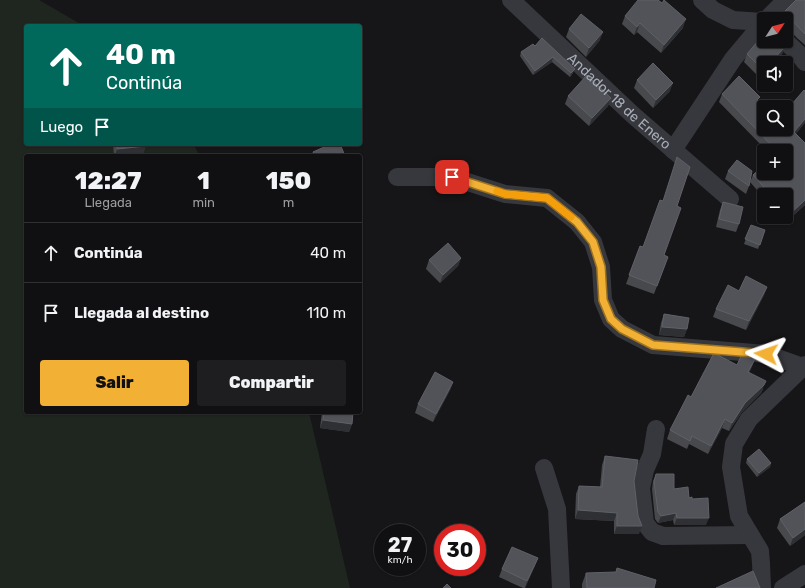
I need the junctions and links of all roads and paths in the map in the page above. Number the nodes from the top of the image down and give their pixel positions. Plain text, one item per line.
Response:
1 (511, 0) edge
2 (702, 0) edge
3 (786, 0) edge
4 (774, 12) edge
5 (757, 22) edge
6 (757, 30) edge
7 (793, 48) edge
8 (805, 62) edge
9 (673, 150) junction
10 (397, 177) dead end
11 (730, 199) dead end
12 (804, 366) edge
13 (656, 429) dead end
14 (544, 468) dead end
15 (750, 535) junction
16 (805, 574) edge
17 (561, 588) edge
18 (762, 588) edge
19 (782, 588) edge

1 - 9 street, Andador 18 de Enero
2 - 5 street
3 - 4 street
6 - 9 street
7 - 8 street
9 - 11 street, Andador 18 de Enero
10 - 12 street
12 - 15 street
13 - 15 street
14 - 17 street
15 - 18 street
16 - 19 street

